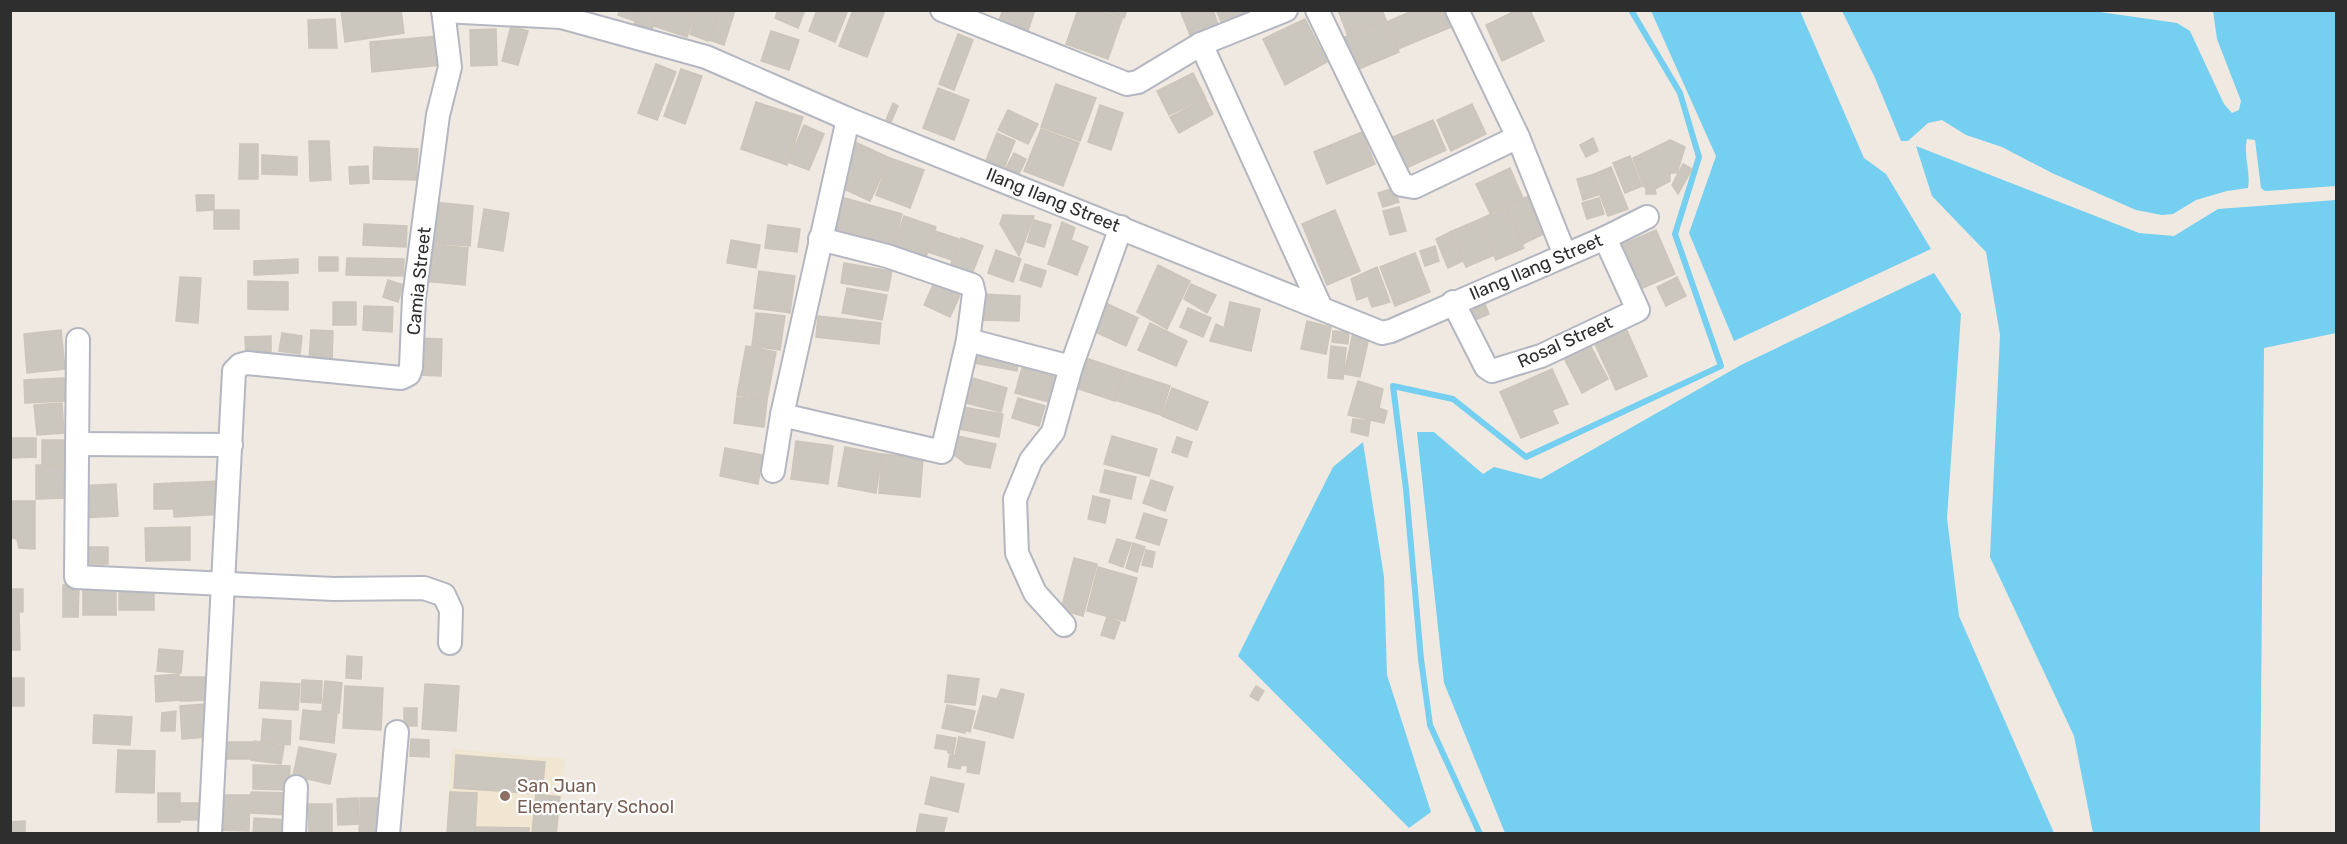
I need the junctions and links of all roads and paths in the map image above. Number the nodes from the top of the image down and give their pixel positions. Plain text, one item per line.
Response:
1 (942, 10) edge
2 (1286, 10) edge
3 (1317, 10) edge
4 (1457, 10) edge
5 (443, 11) edge
6 (561, 14) edge
7 (1202, 44) junction
8 (848, 119) junction
9 (1518, 137) junction
10 (1647, 217) dead end
11 (1121, 227) junction
12 (1605, 238) junction
13 (820, 239) junction
14 (1565, 255) junction
15 (1453, 302) junction
16 (1321, 308) junction
17 (78, 340) dead end
18 (968, 340) junction
19 (1071, 368) junction
20 (782, 415) junction
21 (77, 444) junction
22 (231, 445) junction
23 (773, 471) dead end
24 (223, 583) junction
25 (1064, 625) dead end
26 (450, 643) dead end
27 (397, 732) dead end
28 (296, 787) dead end
29 (210, 834) edge
30 (294, 834) edge
31 (388, 834) edge

1 - 7 street
2 - 7 street
3 - 9 street
4 - 9 street
5 - 6 street, Ilang Ilang Street
5 - 22 street, Camia Street
6 - 8 street, Ilang Ilang Street
7 - 16 street
8 - 11 street, Ilang Ilang Street
8 - 13 street
9 - 14 street
10 - 12 street, Ilang Ilang Street
11 - 16 street, Ilang Ilang Street
11 - 19 street
12 - 14 street, Ilang Ilang Street
12 - 15 street, Rosal Street
13 - 18 street
13 - 20 street
14 - 15 street, Ilang Ilang Street
15 - 16 street, Ilang Ilang Street
17 - 21 street
18 - 19 street
18 - 20 street
19 - 25 street
20 - 23 street
21 - 22 street
21 - 24 street
22 - 24 street
24 - 26 street
24 - 29 street
27 - 31 street
28 - 30 street

